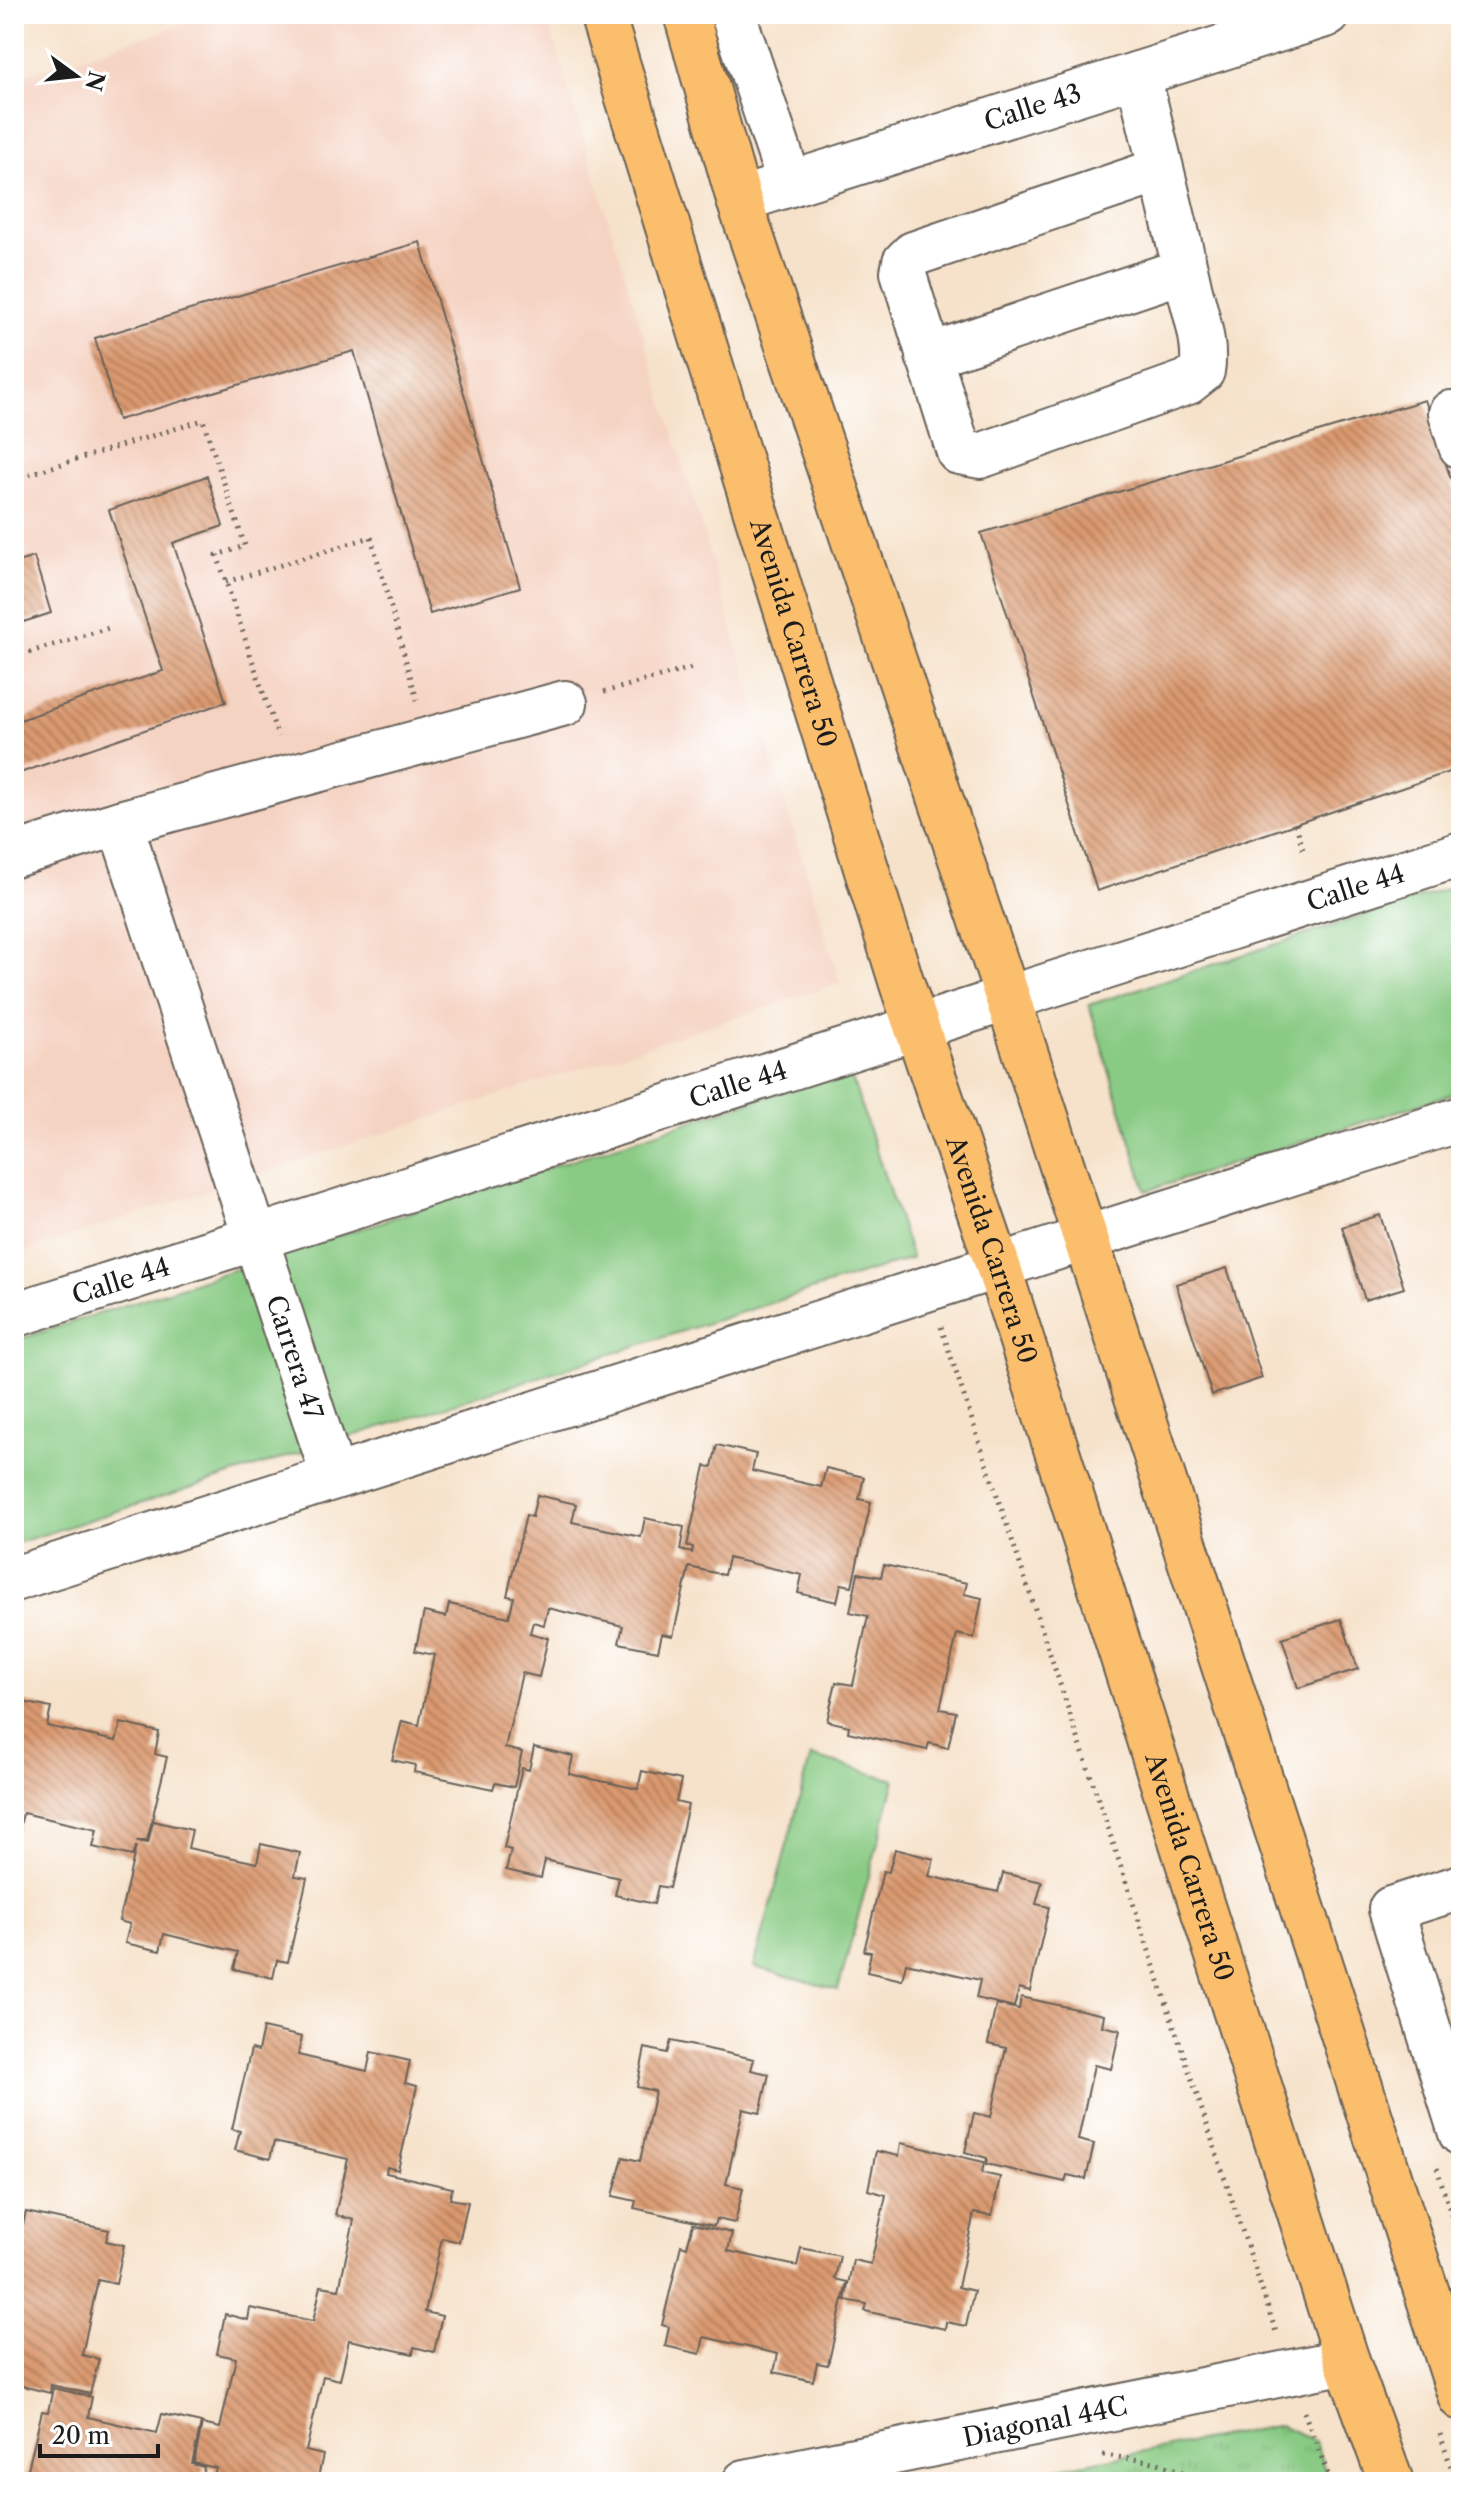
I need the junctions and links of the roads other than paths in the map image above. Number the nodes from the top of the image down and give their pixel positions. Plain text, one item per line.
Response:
1 (602, 14) edge
2 (686, 14) edge
3 (733, 14) edge
4 (1328, 14) edge
5 (1138, 74) junction
6 (1161, 170) junction
7 (790, 184) junction
8 (739, 200) junction
9 (1185, 270) junction
10 (928, 356) junction
11 (565, 703) road end
12 (120, 823) junction
13 (1461, 854) edge
14 (14, 855) edge
15 (1008, 999) junction
16 (917, 1029) junction
17 (1461, 1119) edge
18 (256, 1238) junction
19 (1085, 1239) junction
20 (998, 1266) junction
21 (14, 1315) edge
22 (333, 1475) junction
23 (14, 1579) edge
24 (1461, 1887) edge
25 (1461, 2133) edge
26 (1347, 2361) junction
27 (1461, 2398) edge
28 (745, 2482) edge
29 (1391, 2482) edge

1 - 16 main road, Avenida Carrera 50
2 - 8 main road
3 - 7 street
4 - 5 street, Calle 43
5 - 6 street
5 - 7 street, Calle 43
6 - 9 street
6 - 10 street
7 - 8 street, Calle 43
8 - 15 main road
9 - 10 street
9 - 10 street
11 - 12 street
12 - 14 street
12 - 18 street, Carrera 47
13 - 15 street, Calle 44
15 - 16 street, Calle 44
15 - 19 main road
16 - 18 street, Calle 44
16 - 20 main road, Avenida Carrera 50
17 - 19 street
18 - 21 street, Calle 44
18 - 22 street, Carrera 47
19 - 20 street
19 - 27 main road
20 - 22 street
20 - 26 main road, Avenida Carrera 50
22 - 23 street
24 - 25 street
26 - 28 street, Diagonal 44C
26 - 29 main road, Avenida Carrera 50

